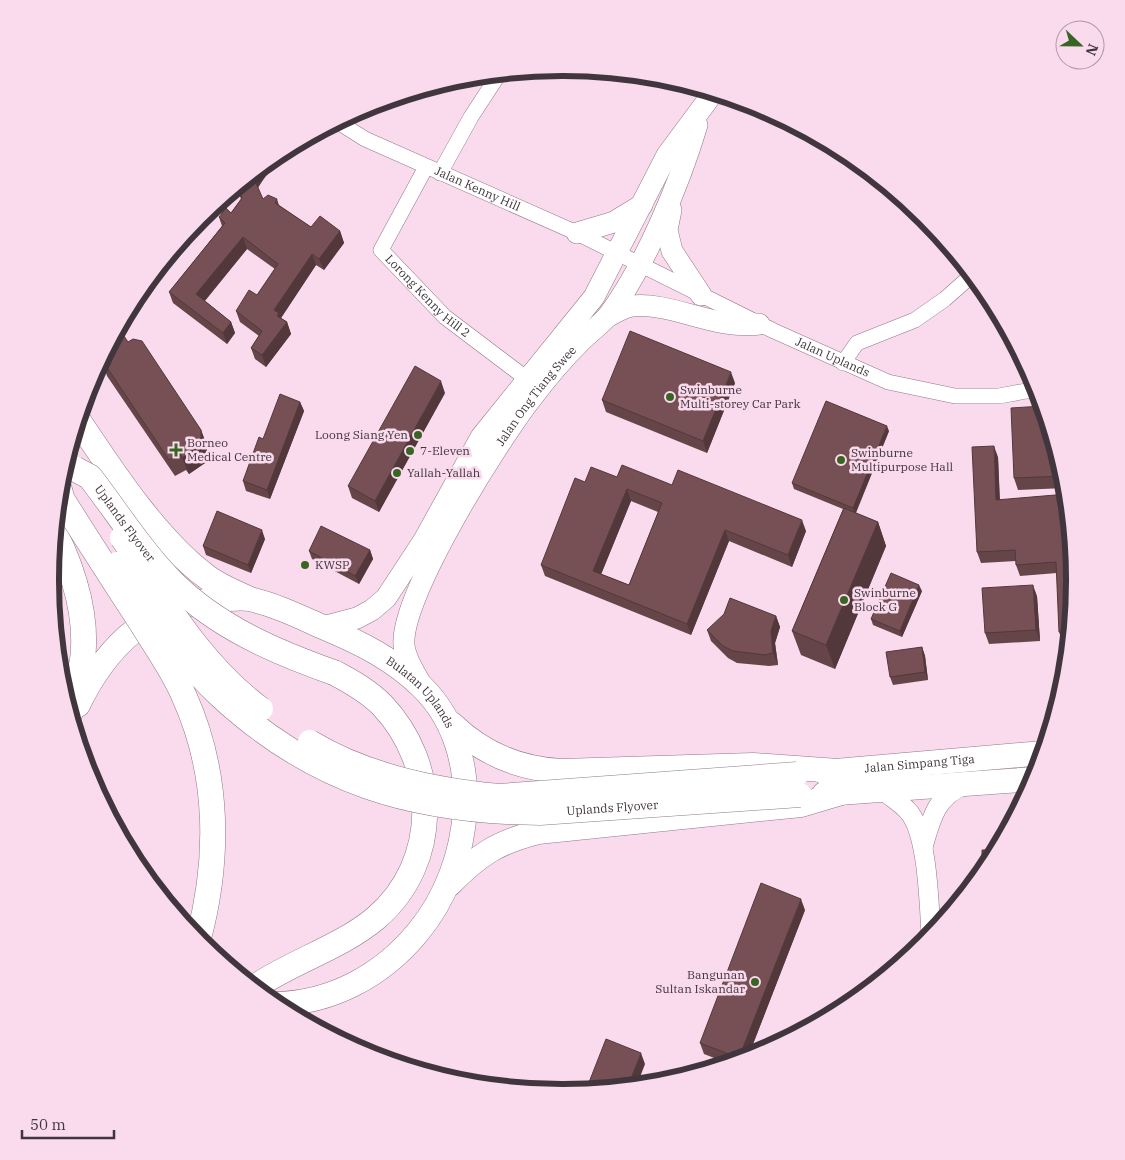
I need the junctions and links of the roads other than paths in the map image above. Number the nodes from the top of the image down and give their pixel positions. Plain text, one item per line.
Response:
1 (493, 82) edge
2 (709, 98) edge
3 (700, 112) junction
4 (344, 126) edge
5 (685, 165) junction
6 (433, 170) junction
7 (642, 205) junction
8 (577, 233) junction
9 (618, 253) junction
10 (640, 264) junction
11 (967, 280) edge
12 (701, 295) junction
13 (607, 317) junction
14 (759, 324) junction
15 (843, 363) junction
16 (527, 379) junction
17 (1029, 391) edge
18 (83, 427) edge
19 (71, 471) edge
20 (70, 474) edge
21 (65, 504) edge
22 (60, 544) edge
23 (247, 598) junction
24 (323, 627) junction
25 (423, 688) junction
26 (73, 699) edge
27 (76, 710) edge
28 (443, 716) junction
29 (1035, 754) edge
30 (1025, 780) edge
31 (839, 782) junction
32 (799, 785) joint
33 (965, 785) junction
34 (883, 790) junction
35 (923, 846) junction
36 (446, 887) junction
37 (930, 924) edge
38 (201, 930) edge
39 (261, 983) edge
40 (292, 1004) edge

1 - 6 street
2 - 3 main road, Jalan Ong Tiang Swee
3 - 5 main road, Jalan Ong Tiang Swee
3 - 7 main road, Jalan Ong Tiang Swee
4 - 6 street, Jalan Kenny Hill
5 - 10 main road, Jalan Ong Tiang Swee
5 - 12 main road
6 - 8 street, Jalan Kenny Hill
6 - 16 street, Lorong Kenny Hill 2
7 - 8 main road
7 - 9 main road, Jalan Ong Tiang Swee
8 - 9 street, Jalan Kenny Hill
9 - 10 street, Jalan Kenny Hill
9 - 16 main road, Jalan Ong Tiang Swee
10 - 12 street, Jalan Uplands
10 - 13 main road, Jalan Ong Tiang Swee
11 - 15 street
12 - 14 street, Jalan Uplands
13 - 14 main road
13 - 25 main road, Jalan Ong Tiang Swee
14 - 15 street, Jalan Uplands
15 - 17 street, Jalan Uplands
16 - 24 main road, Jalan Ong Tiang Swee
18 - 23 highway
19 - 39 highway, Uplands Flyover, bridge
20 - 32 main road, Uplands Flyover, bridge
21 - 38 highway, bridge
22 - 26 highway
23 - 24 main road, Bulatan Uplands
23 - 27 main road, Bulatan Uplands
24 - 25 main road, Bulatan Uplands
25 - 28 main road, Bulatan Uplands
28 - 31 main road
28 - 36 main road, Bulatan Uplands
29 - 31 main road, Jalan Simpang Tiga
30 - 33 main road, Jalan Simpang Tiga
31 - 32 main road, Jalan Simpang Tiga
31 - 34 main road, Jalan Simpang Tiga
31 - 36 main road
33 - 34 main road, Jalan Simpang Tiga
33 - 35 street
34 - 35 street
35 - 37 street
36 - 40 main road, Bulatan Uplands

